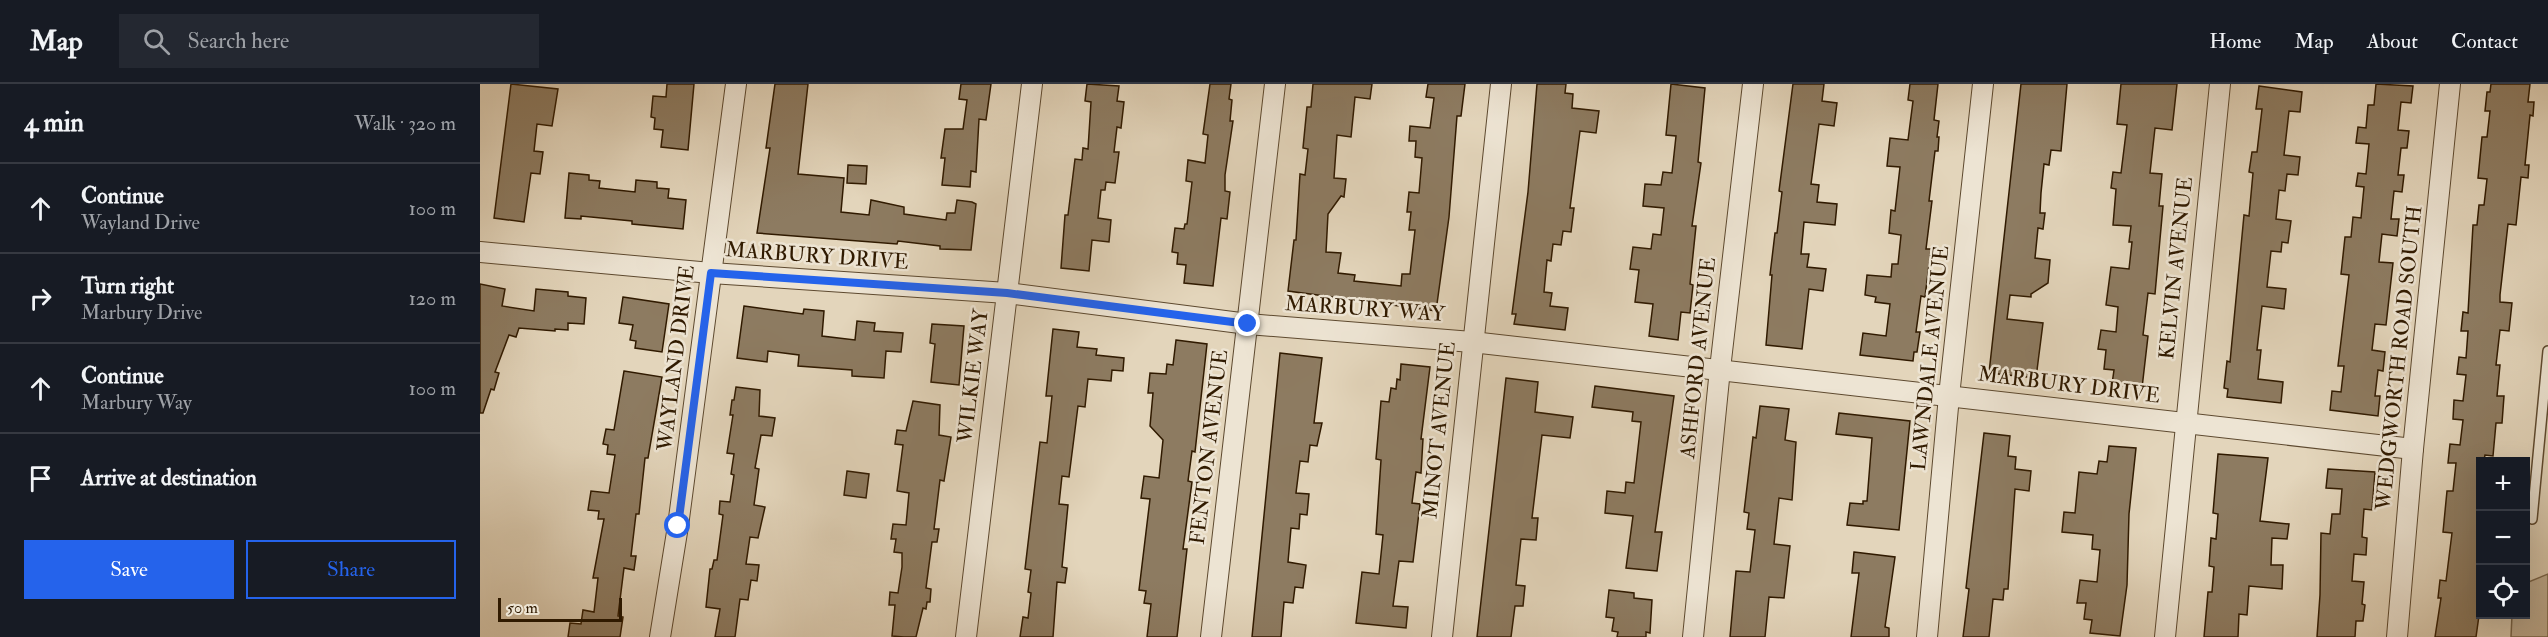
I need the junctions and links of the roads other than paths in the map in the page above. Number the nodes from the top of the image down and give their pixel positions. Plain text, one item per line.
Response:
1 (736, 84) edge
2 (1032, 84) edge
3 (1275, 84) edge
4 (1501, 84) edge
5 (1753, 84) edge
6 (1983, 84) edge
7 (2220, 84) edge
8 (2450, 84) edge
9 (480, 252) edge
10 (711, 273) junction
11 (1007, 293) junction
12 (1248, 324) junction
13 (1472, 342) junction
14 (2548, 351) edge
15 (1720, 369) junction
16 (2546, 382) edge
17 (1949, 396) junction
18 (2184, 423) junction
19 (2413, 449) junction
20 (2532, 519) dead end
21 (660, 637) edge
22 (966, 637) edge
23 (1211, 637) edge
24 (1442, 637) edge
25 (1693, 637) edge
26 (1927, 637) edge
27 (2164, 637) edge
28 (2397, 637) edge

1 - 10 street, WAYLAND DRIVE
2 - 11 street, WILKIE WAY
3 - 12 street, FENTON AVENUE
4 - 13 street, MINOT AVENUE
5 - 15 street, ASHFORD AVENUE
6 - 17 street, LAWNDALE AVENUE
7 - 18 street, KELVIN AVENUE
8 - 19 street, WEDGWORTH ROAD SOUTH
9 - 10 street, MARBURY DRIVE
10 - 11 street, MARBURY DRIVE
10 - 21 street, WAYLAND DRIVE
11 - 12 street, MARBURY WAY
11 - 22 street, WILKIE WAY
12 - 13 street, MARBURY WAY
12 - 23 street, FENTON AVENUE
13 - 15 street, MARBURY WAY
13 - 24 street, MINOT AVENUE
14 - 16 lane
15 - 17 street, MARBURY DRIVE
15 - 25 street, ASHFORD AVENUE
16 - 20 lane
17 - 18 street, MARBURY DRIVE
17 - 26 street, LAWNDALE AVENUE
18 - 19 street, MARBURY DRIVE
18 - 27 street, KELVIN AVENUE
19 - 28 street, WEDGWORTH ROAD SOUTH

